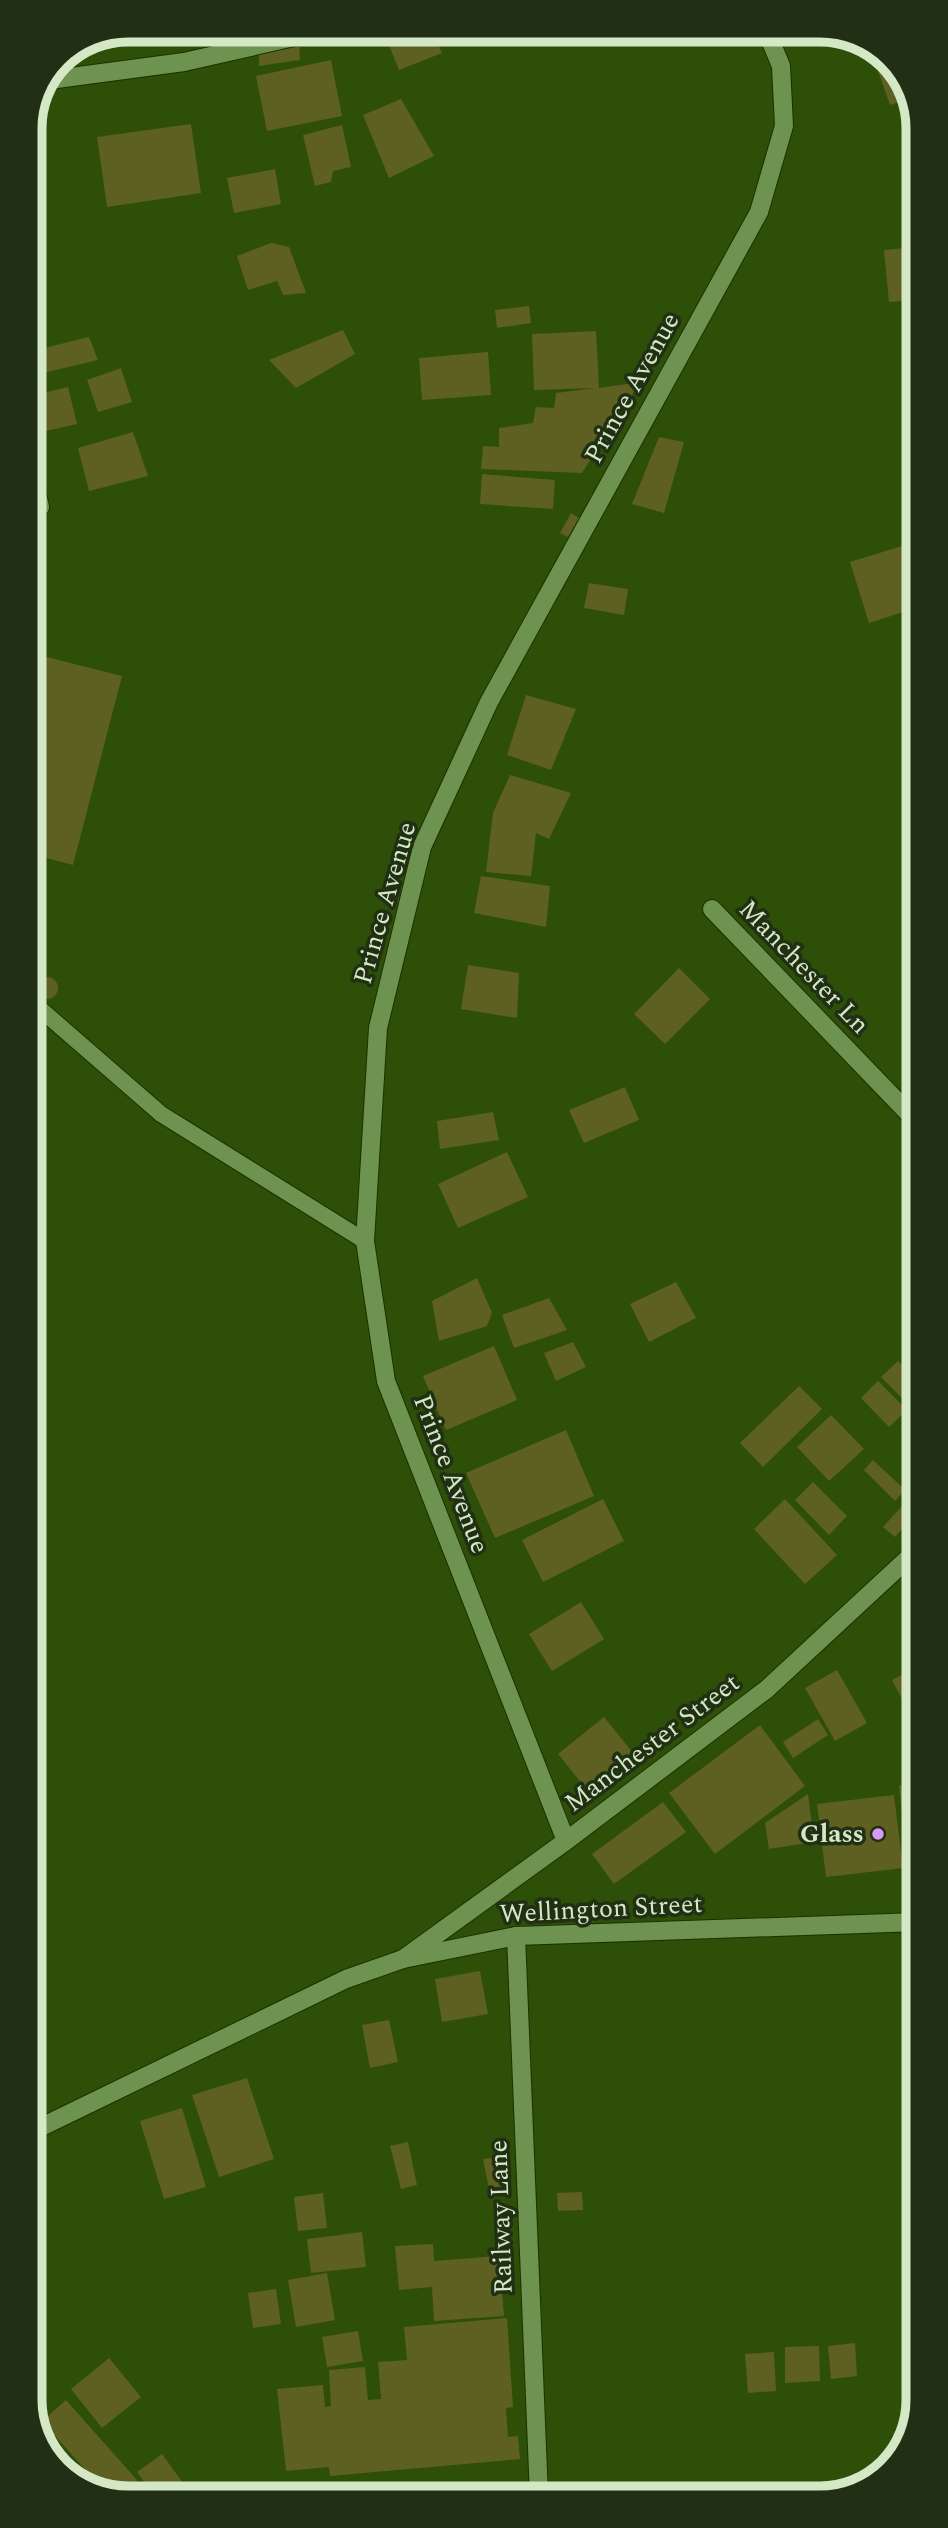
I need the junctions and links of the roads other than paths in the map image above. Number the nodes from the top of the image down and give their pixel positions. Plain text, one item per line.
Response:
1 (272, 42) edge
2 (771, 42) edge
3 (58, 79) edge
4 (712, 909) dead end
5 (42, 1011) edge
6 (906, 1112) edge
7 (365, 1241) junction
8 (906, 1560) edge
9 (566, 1841) junction
10 (906, 1922) edge
11 (516, 1936) junction
12 (403, 1959) junction
13 (42, 2126) edge
14 (540, 2486) edge

1 - 3 street
2 - 7 street, Prince Avenue
4 - 6 street, Manchester Ln
5 - 7 lane
7 - 9 street, Prince Avenue
8 - 9 street, Manchester Street
9 - 12 street, Manchester Street
10 - 11 street, Wellington Street
11 - 12 street, Wellington Street
11 - 14 street, Railway Lane
12 - 13 street, Wellington Street

